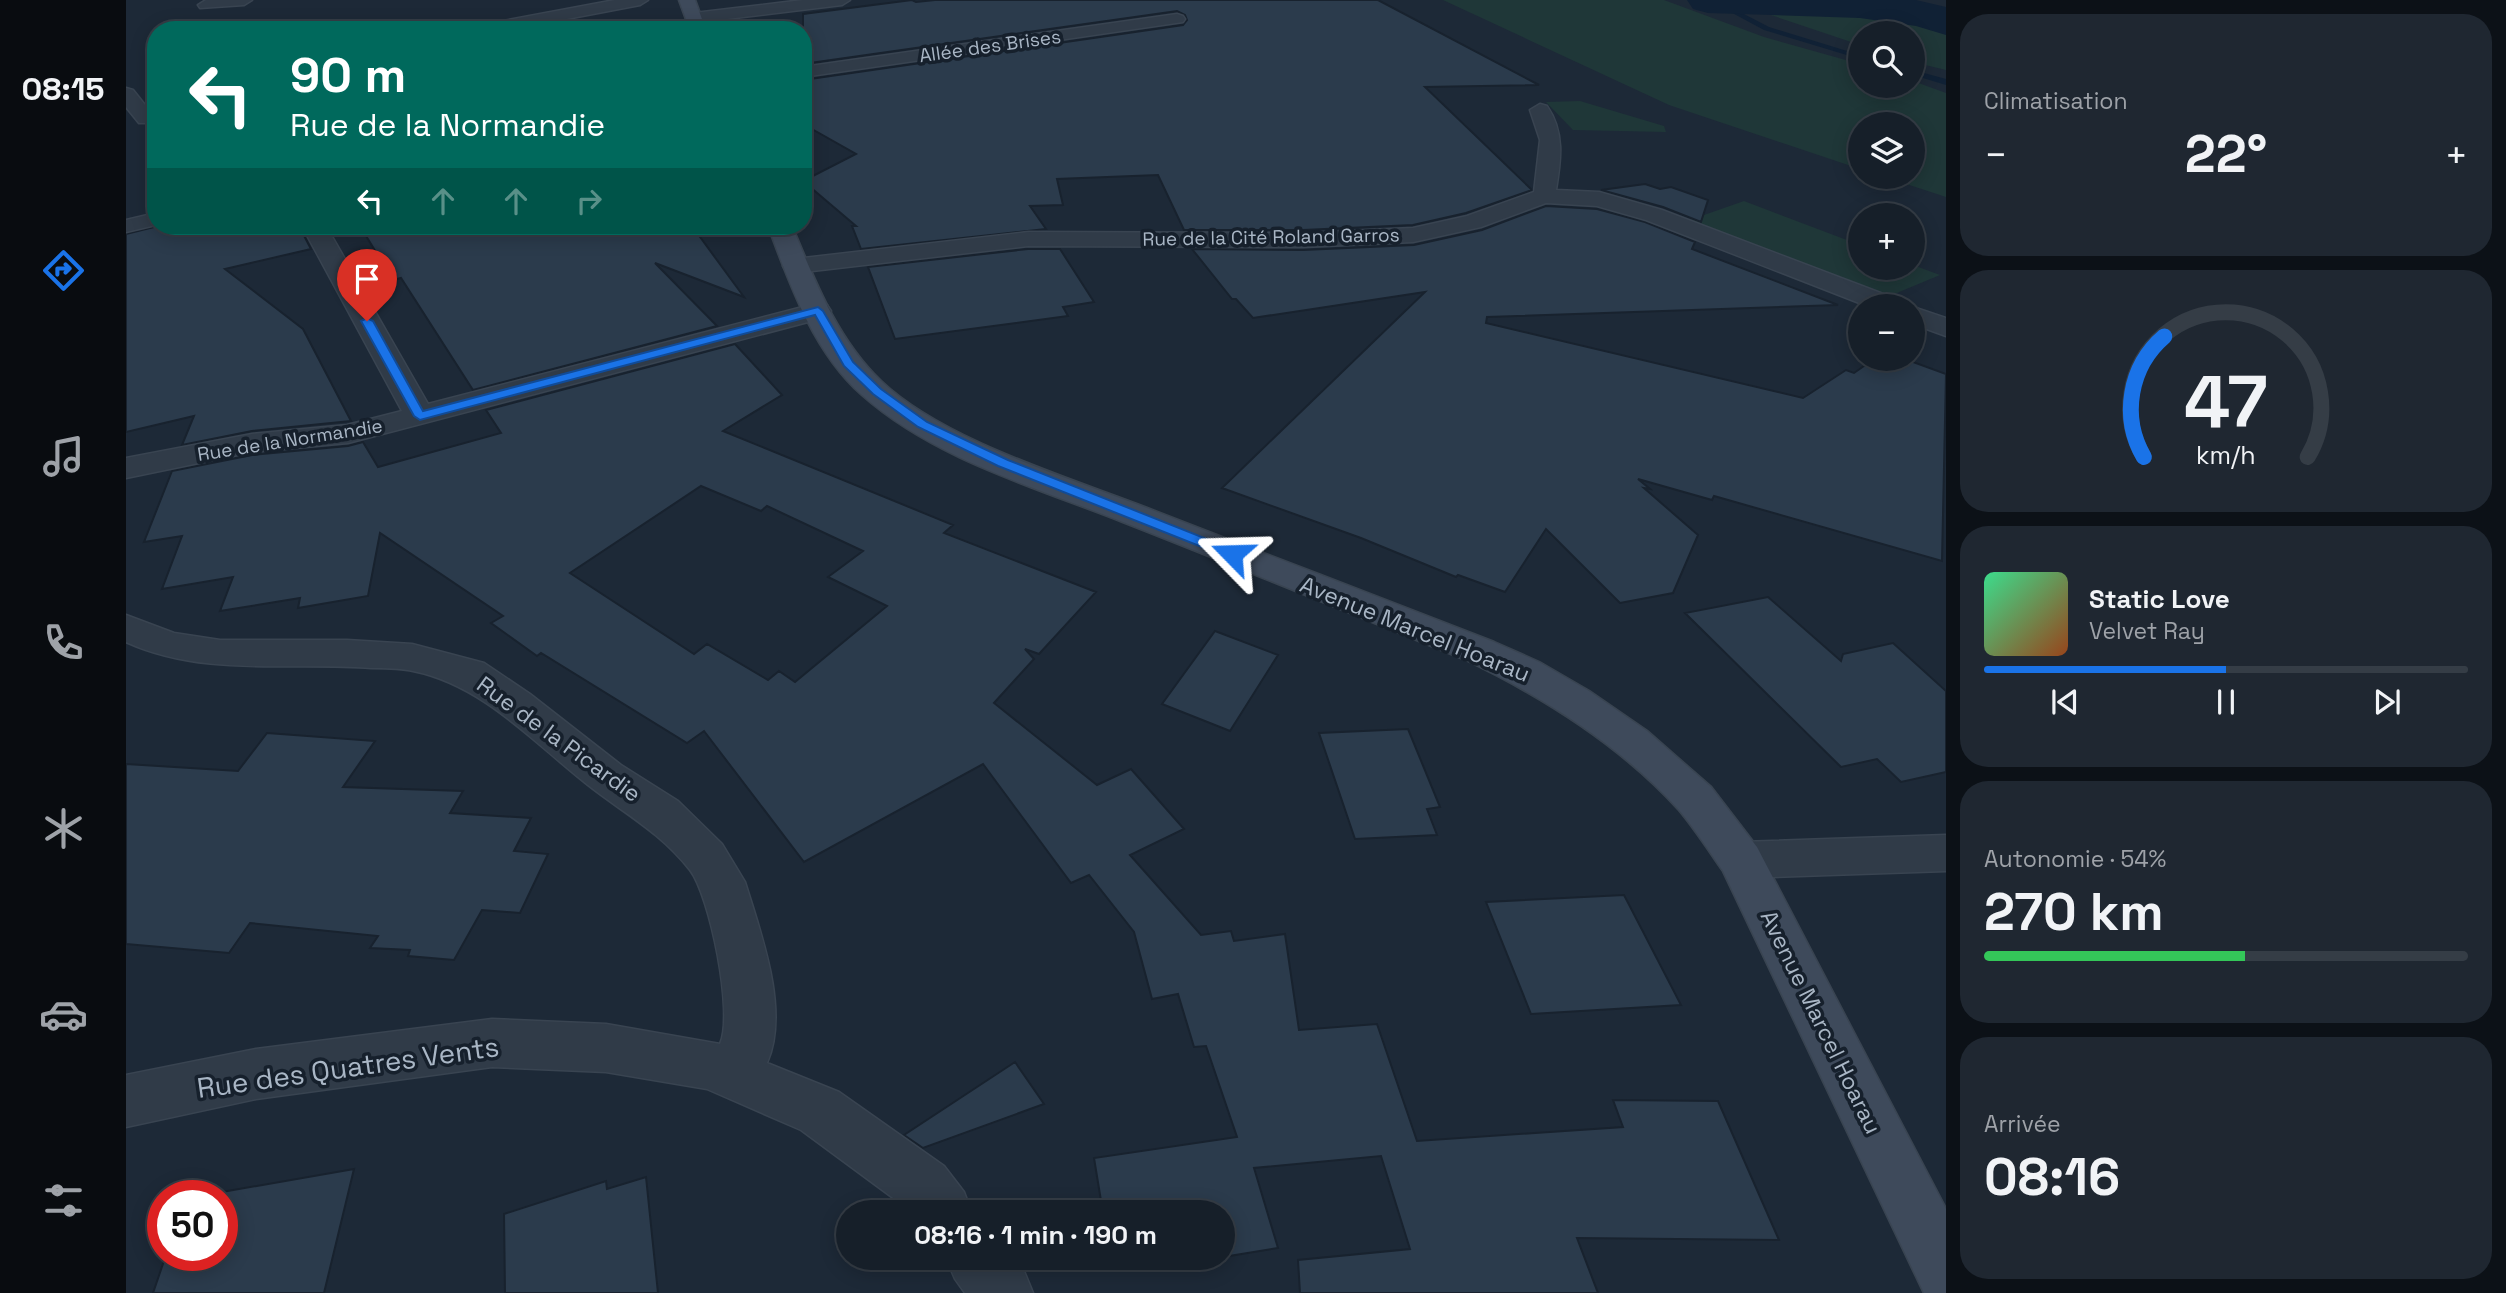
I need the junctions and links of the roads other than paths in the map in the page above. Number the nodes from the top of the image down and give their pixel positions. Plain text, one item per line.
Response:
1 (244, 0) edge
2 (640, 0) edge
3 (687, 0) edge
4 (842, 0) edge
5 (206, 5) dead end
6 (1177, 19) dead end
7 (529, 21) edge
8 (695, 21) edge
9 (714, 21) edge
10 (812, 71) edge
11 (126, 94) edge
12 (1540, 110) dead end
13 (147, 114) edge
14 (147, 119) edge
15 (126, 123) edge
16 (1544, 196) junction
17 (147, 221) edge
18 (126, 226) edge
19 (319, 235) edge
20 (784, 235) edge
21 (796, 266) junction
22 (1859, 294) edge
23 (818, 311) junction
24 (1925, 320) edge
25 (1946, 328) edge
26 (420, 416) junction
27 (126, 468) edge
28 (126, 627) edge
29 (1946, 853) edge
30 (1741, 860) junction
31 (730, 1074) junction
32 (126, 1101) edge
33 (934, 1200) edge
34 (985, 1270) edge
35 (1946, 1272) edge
36 (1002, 1293) edge

1 - 5 street
2 - 7 street
3 - 8 main road
4 - 9 street
6 - 10 street, Allée des Brises
11 - 13 street
12 - 16 street
14 - 15 street
16 - 21 street, Rue de la Cité Roland Garros
16 - 22 street, Rue de la Cité Roland Garros
17 - 18 lane
19 - 26 street
20 - 21 main road, Avenue Marcel Hoarau
21 - 23 main road, Avenue Marcel Hoarau
23 - 26 street, Rue de la Normandie
23 - 30 main road, Avenue Marcel Hoarau
24 - 25 street
26 - 27 street, Rue de la Normandie
28 - 31 street, Rue de la Picardie
29 - 30 street
30 - 35 main road, Avenue Marcel Hoarau
31 - 32 street, Rue des Quatres Vents
31 - 33 street, Rue des Quatres Vents
34 - 36 street

